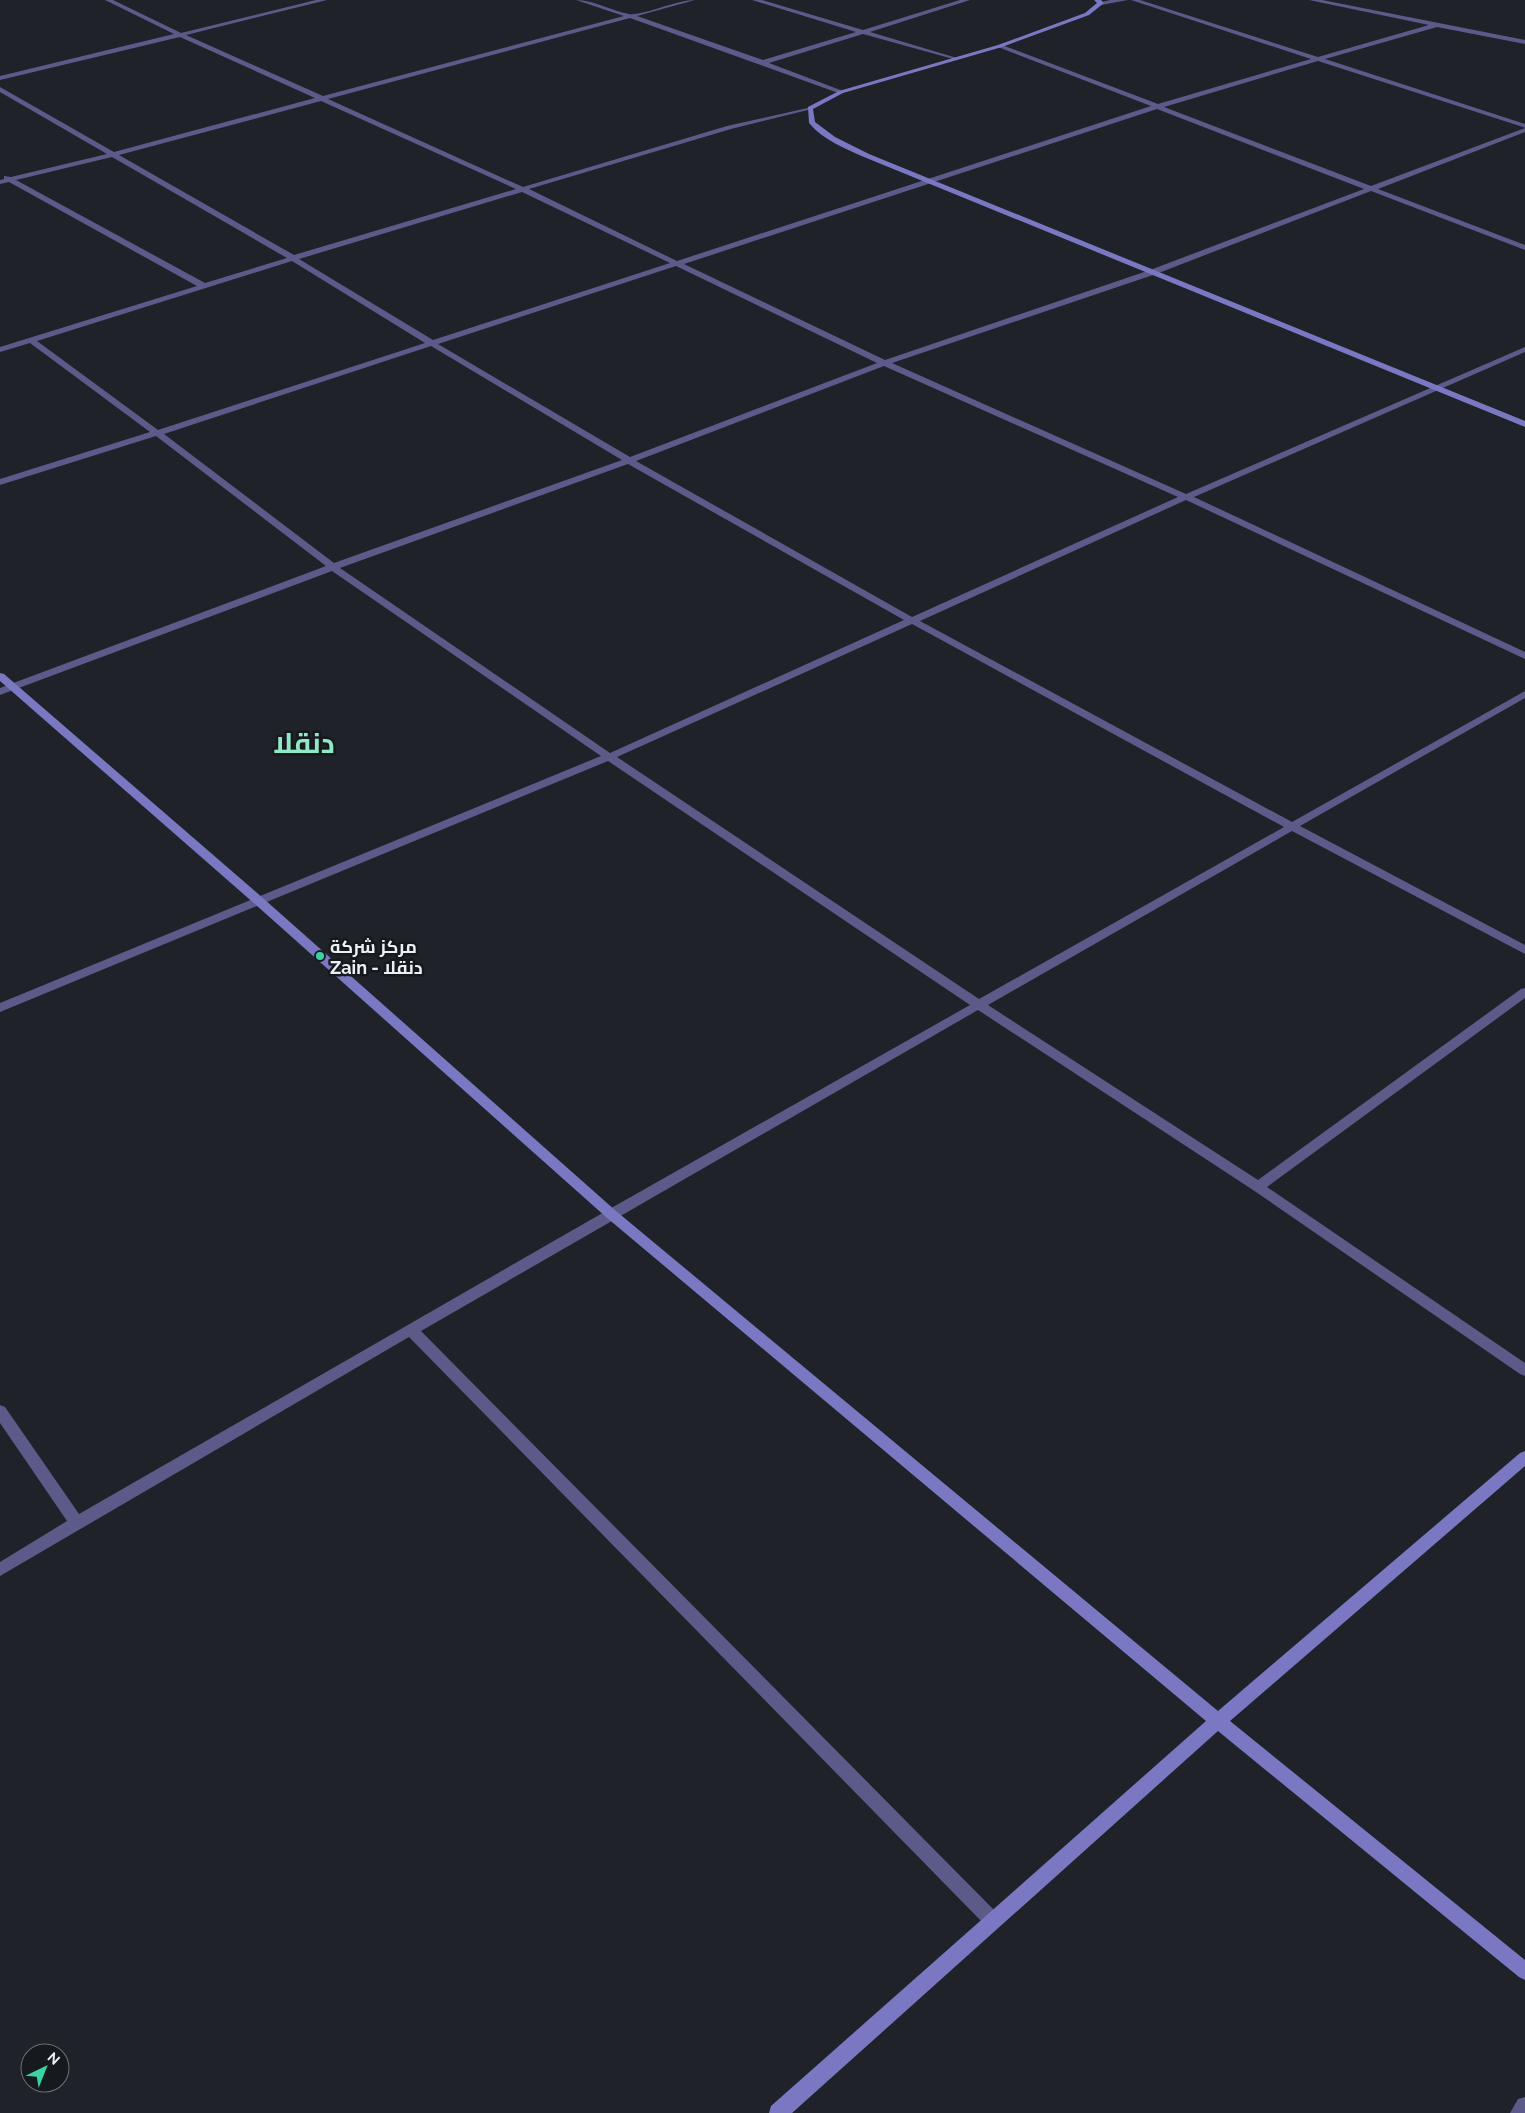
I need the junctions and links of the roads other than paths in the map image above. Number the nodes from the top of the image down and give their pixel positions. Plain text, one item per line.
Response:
1 (108, 0) edge
2 (324, 0) edge
3 (579, 0) edge
4 (692, 0) edge
5 (756, 0) edge
6 (967, 0) edge
7 (1125, 0) edge
8 (1134, 0) edge
9 (1312, 0) edge
10 (1099, 2) edge
11 (633, 16) junction
12 (1436, 25) junction
13 (865, 32) junction
14 (181, 35) junction
15 (1525, 42) edge
16 (1000, 46) junction
17 (1317, 58) junction
18 (955, 59) junction
19 (764, 62) junction
20 (0, 78) edge
21 (0, 89) edge
22 (841, 92) junction
23 (322, 99) junction
24 (1159, 106) junction
25 (810, 108) junction
26 (1525, 128) edge
27 (114, 154) junction
28 (0, 174) edge
29 (10, 180) junction
30 (930, 181) junction
31 (0, 182) edge
32 (520, 188) junction
33 (1373, 189) junction
34 (1525, 248) edge
35 (293, 258) junction
36 (676, 262) junction
37 (1153, 272) junction
38 (204, 286) junction
39 (32, 341) junction
40 (430, 344) junction
41 (1525, 348) edge
42 (0, 350) edge
43 (884, 362) junction
44 (1439, 388) junction
45 (1525, 424) edge
46 (157, 433) junction
47 (627, 461) junction
48 (0, 482) edge
49 (1186, 497) junction
50 (334, 567) junction
51 (912, 619) junction
52 (1525, 656) edge
53 (0, 676) edge
54 (6, 690) edge
55 (1525, 694) edge
56 (609, 757) junction
57 (1292, 827) junction
58 (260, 902) junction
59 (1525, 950) edge
60 (1525, 992) edge
61 (979, 1005) junction
62 (0, 1008) edge
63 (1258, 1187) junction
64 (611, 1214) junction
65 (411, 1330) junction
66 (1525, 1370) edge
67 (0, 1411) edge
68 (1525, 1457) edge
69 (77, 1523) junction
70 (0, 1570) edge
71 (1218, 1721) junction
72 (993, 1921) junction
73 (1525, 1971) edge
74 (1525, 2106) edge
75 (778, 2113) edge
76 (1519, 2113) edge

1 - 14 street
2 - 14 street
3 - 11 street
4 - 11 street
5 - 13 street
6 - 13 street
7 - 10 street
8 - 17 street
9 - 12 street
10 - 16 street
11 - 19 street
11 - 23 street
12 - 15 street
12 - 17 street
13 - 18 street
13 - 19 street
14 - 20 street
14 - 23 street
16 - 18 street
16 - 24 street
17 - 24 street
17 - 26 street
18 - 22 street
19 - 22 street
21 - 27 street
22 - 25 street
23 - 27 street
23 - 32 street
24 - 30 street
24 - 33 street
25 - 30 street
25 - 32 street
26 - 33 street
27 - 29 street
27 - 35 street
28 - 29 street
29 - 31 street
29 - 38 street
30 - 36 street
30 - 37 street
32 - 35 street
32 - 36 street
33 - 34 street
33 - 37 street
35 - 38 street
35 - 40 street
36 - 40 street
36 - 43 street
37 - 43 street
37 - 44 street
38 - 39 street
39 - 42 street
39 - 46 street
40 - 46 street
40 - 47 street
41 - 44 street
43 - 47 street
43 - 49 street
44 - 45 street
44 - 49 street
46 - 48 street
46 - 50 street
47 - 50 street
47 - 51 street
49 - 51 street
49 - 52 street
50 - 54 street
50 - 56 street
51 - 56 street
51 - 57 street
53 - 54 street
54 - 58 street
55 - 57 street
56 - 58 street
56 - 61 street
57 - 59 street
57 - 61 street
58 - 62 street
58 - 64 street
60 - 63 street
61 - 63 street
61 - 64 street
63 - 66 street
64 - 65 street
64 - 71 street
65 - 69 street
65 - 72 street
67 - 69 street
68 - 71 street
69 - 70 street
71 - 72 street
71 - 73 street
72 - 75 street
74 - 76 street

